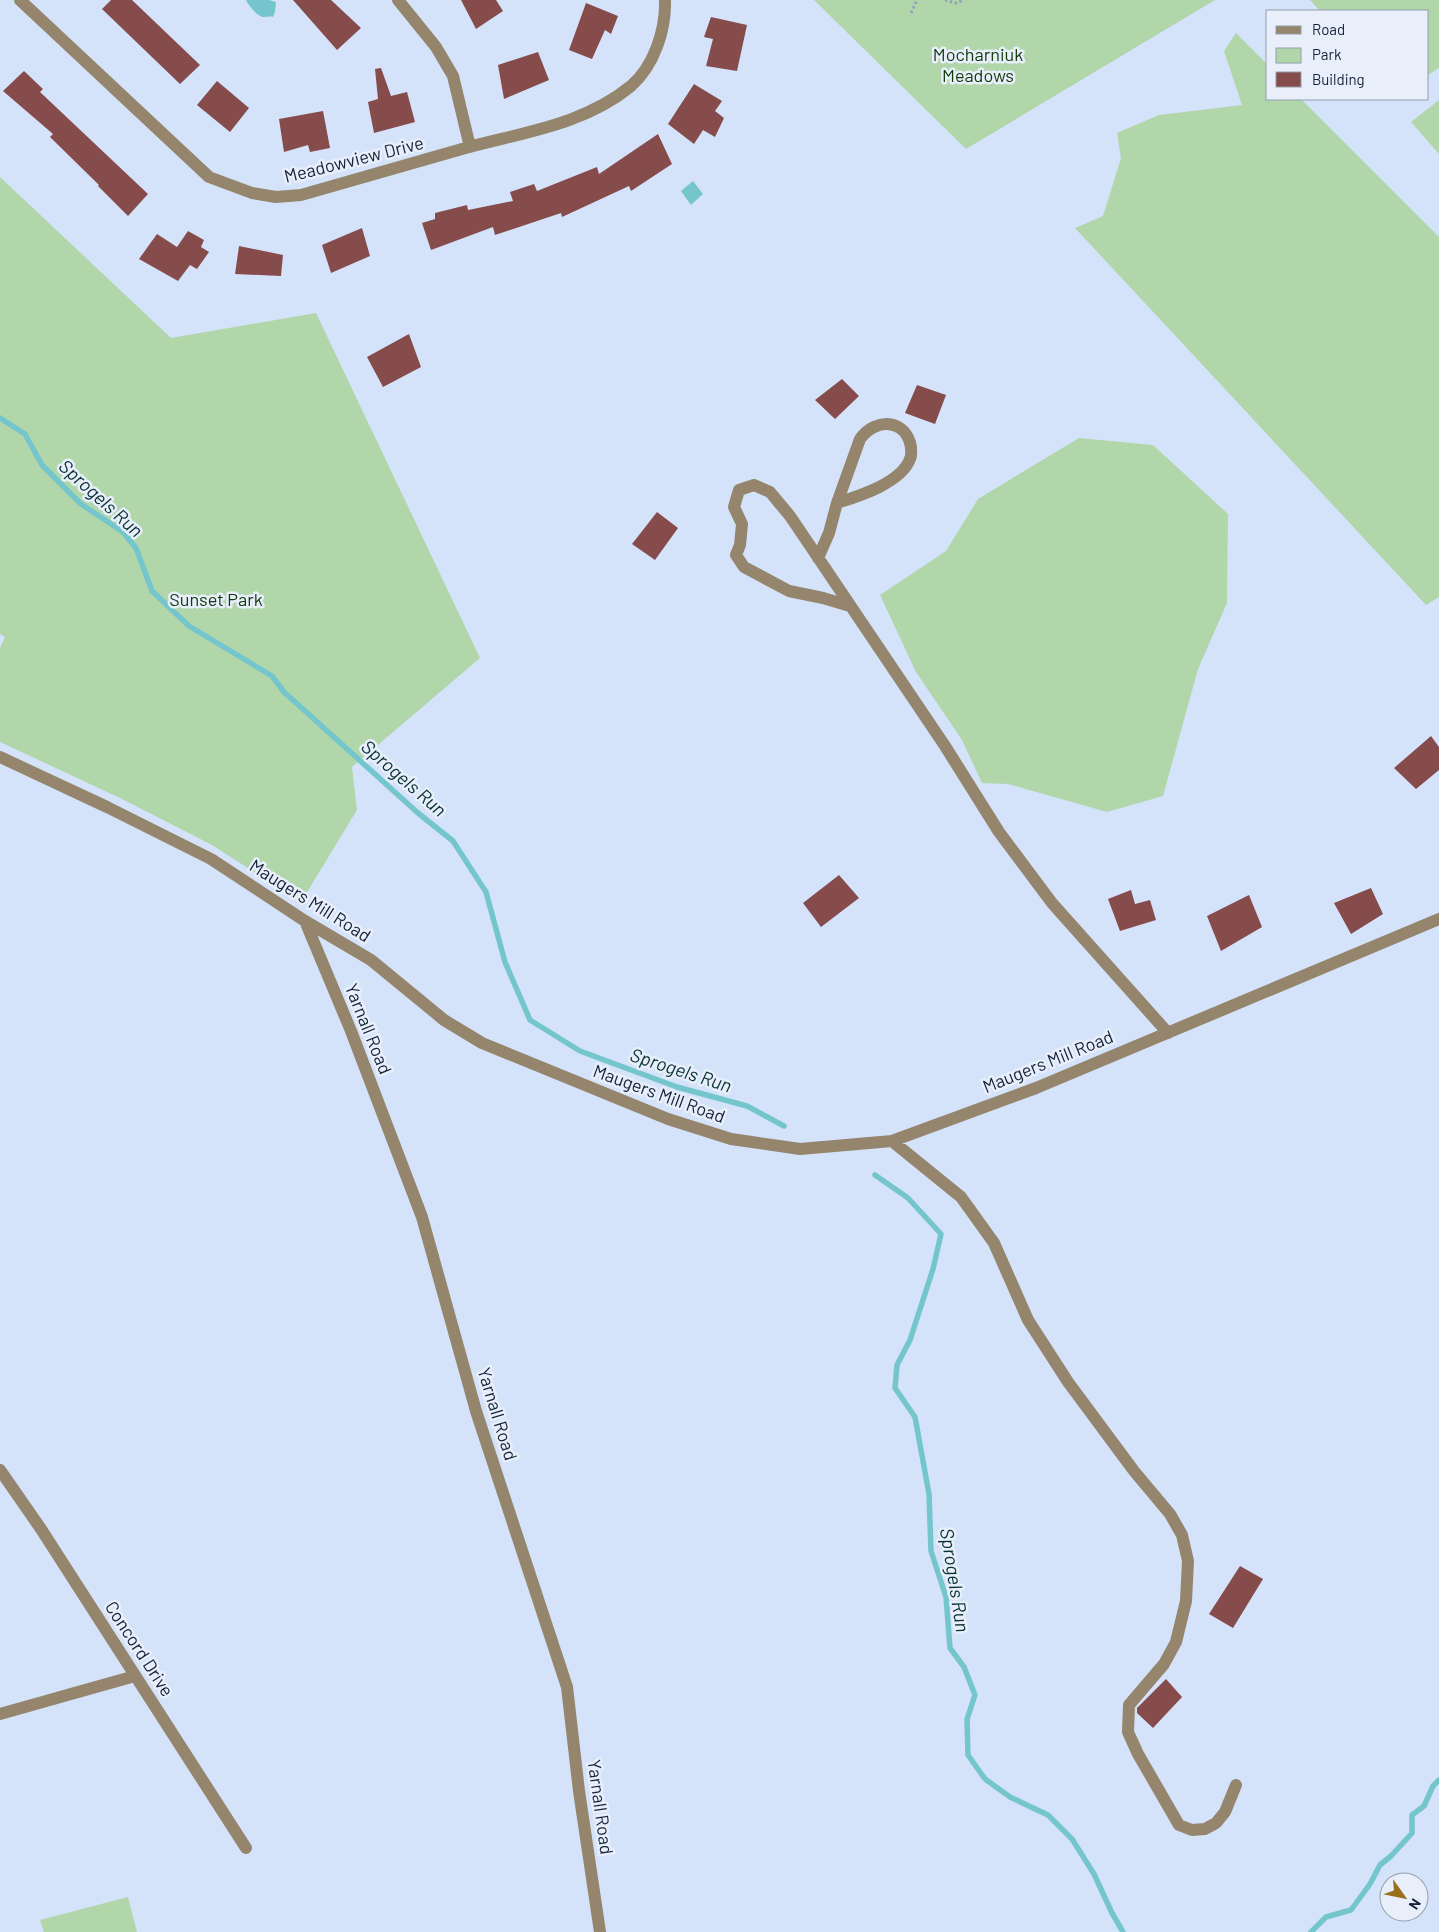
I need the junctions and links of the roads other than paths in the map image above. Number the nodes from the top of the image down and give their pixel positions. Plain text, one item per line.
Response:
1 (20, 0) edge
2 (398, 0) edge
3 (665, 0) edge
4 (470, 147) junction
5 (837, 503) junction
6 (818, 558) junction
7 (850, 606) junction
8 (0, 757) edge
9 (1439, 919) edge
10 (306, 921) junction
11 (1168, 1033) junction
12 (892, 1141) junction
13 (0, 1470) edge
14 (135, 1676) junction
15 (0, 1714) edge
16 (1236, 1785) dead end
17 (246, 1848) dead end
18 (600, 1932) edge

1 - 4 street, Meadowview Drive
2 - 4 street
3 - 4 street, Meadowview Drive
5 - 5 street
5 - 6 street
6 - 7 street
6 - 7 street
7 - 11 street
8 - 10 street, Maugers Mill Road
9 - 11 street, Maugers Mill Road
10 - 12 street, Maugers Mill Road
10 - 18 street, Yarnall Road
11 - 12 street, Maugers Mill Road
12 - 16 street
13 - 14 street, Concord Drive
14 - 15 street
14 - 17 street, Concord Drive

